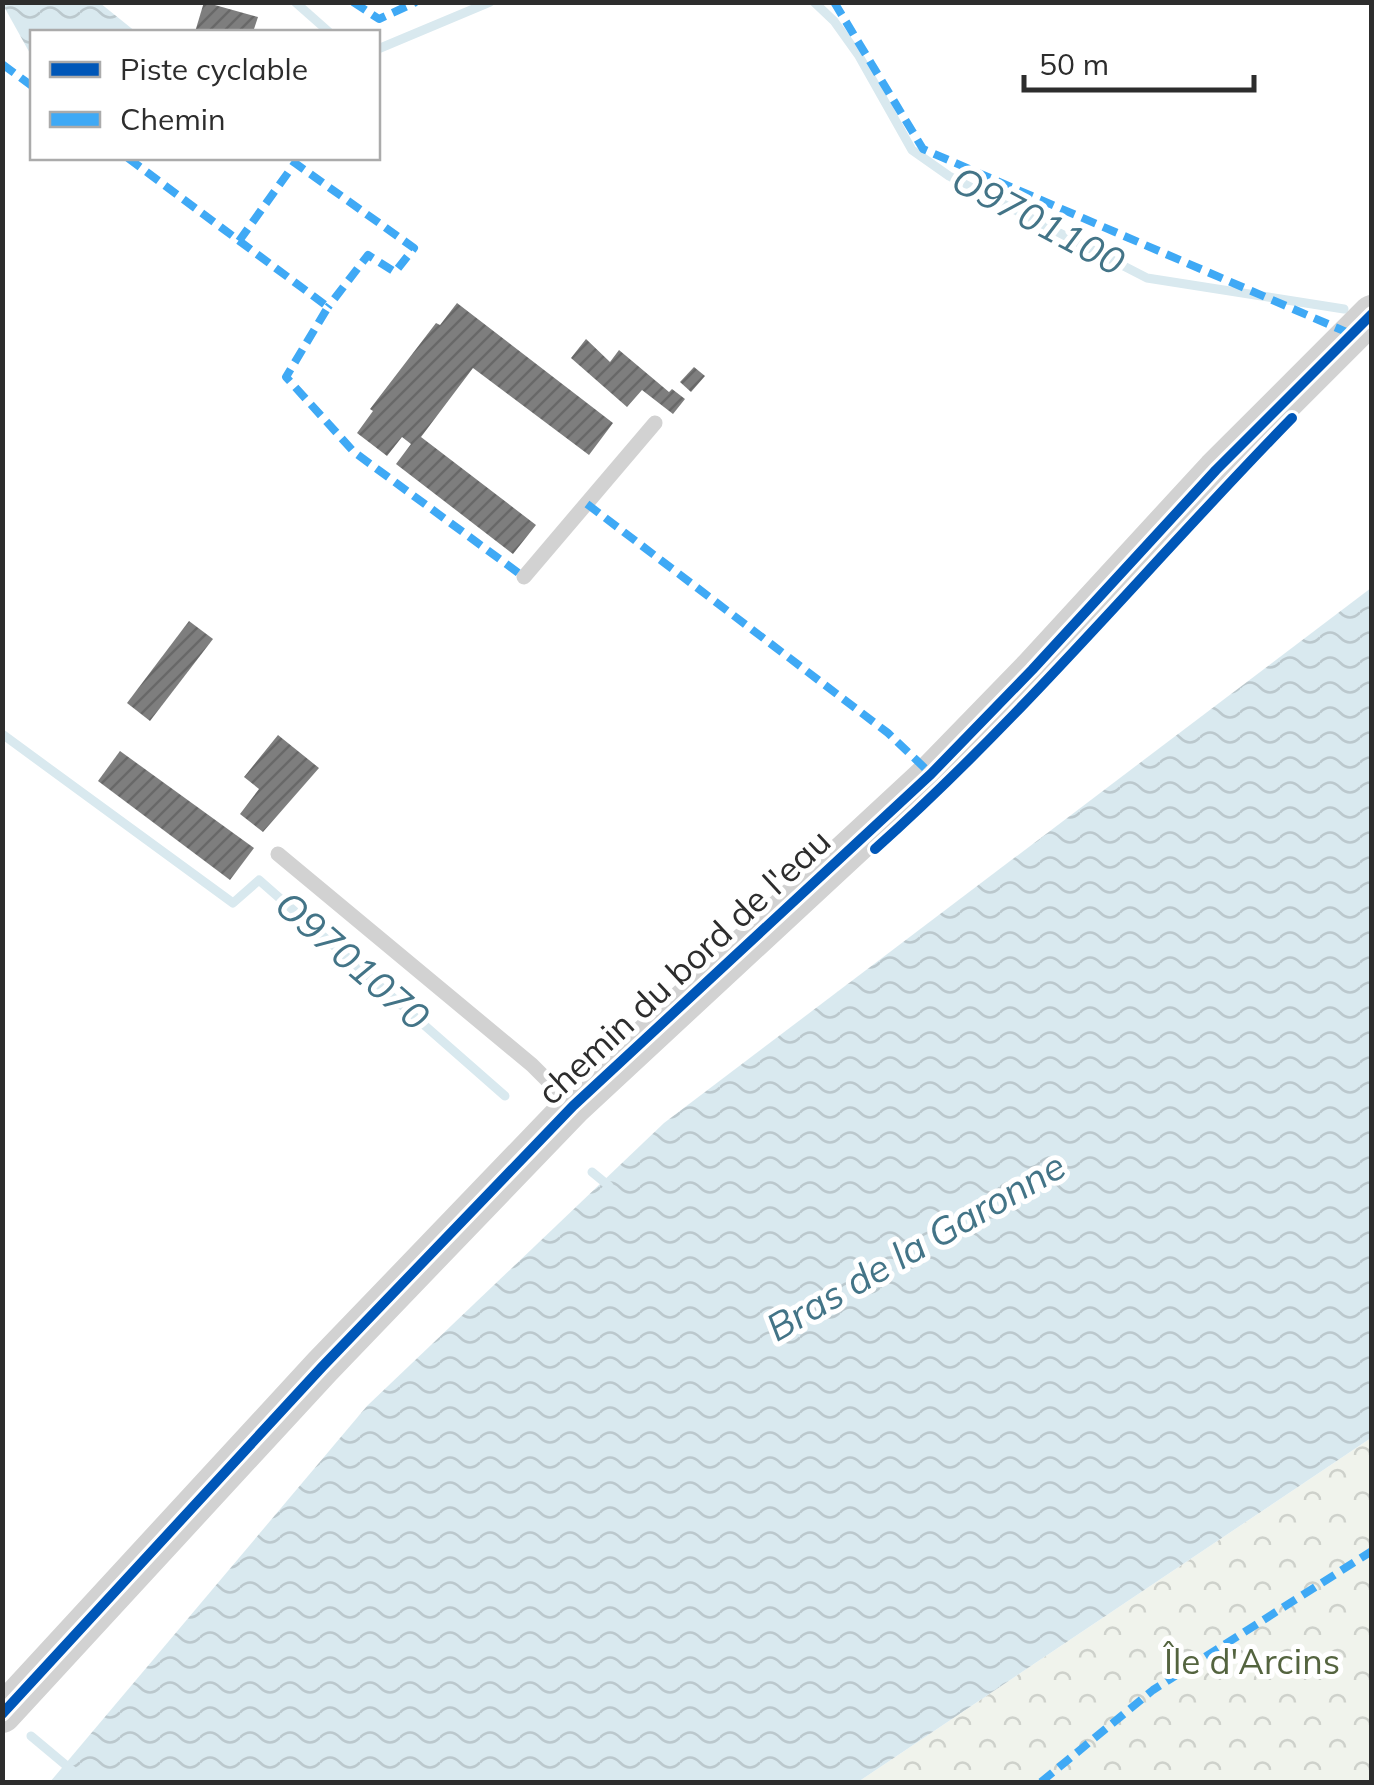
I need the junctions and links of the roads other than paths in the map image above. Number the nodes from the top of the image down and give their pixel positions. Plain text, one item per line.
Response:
1 (1372, 314) edge
2 (655, 423) dead end
3 (524, 577) dead end
4 (278, 854) dead end
5 (574, 1106) junction
6 (2, 1714) edge

1 - 5 street, chemin du bord de l'eau
2 - 3 lane
4 - 5 lane
5 - 6 street, chemin du bord de l'eau

